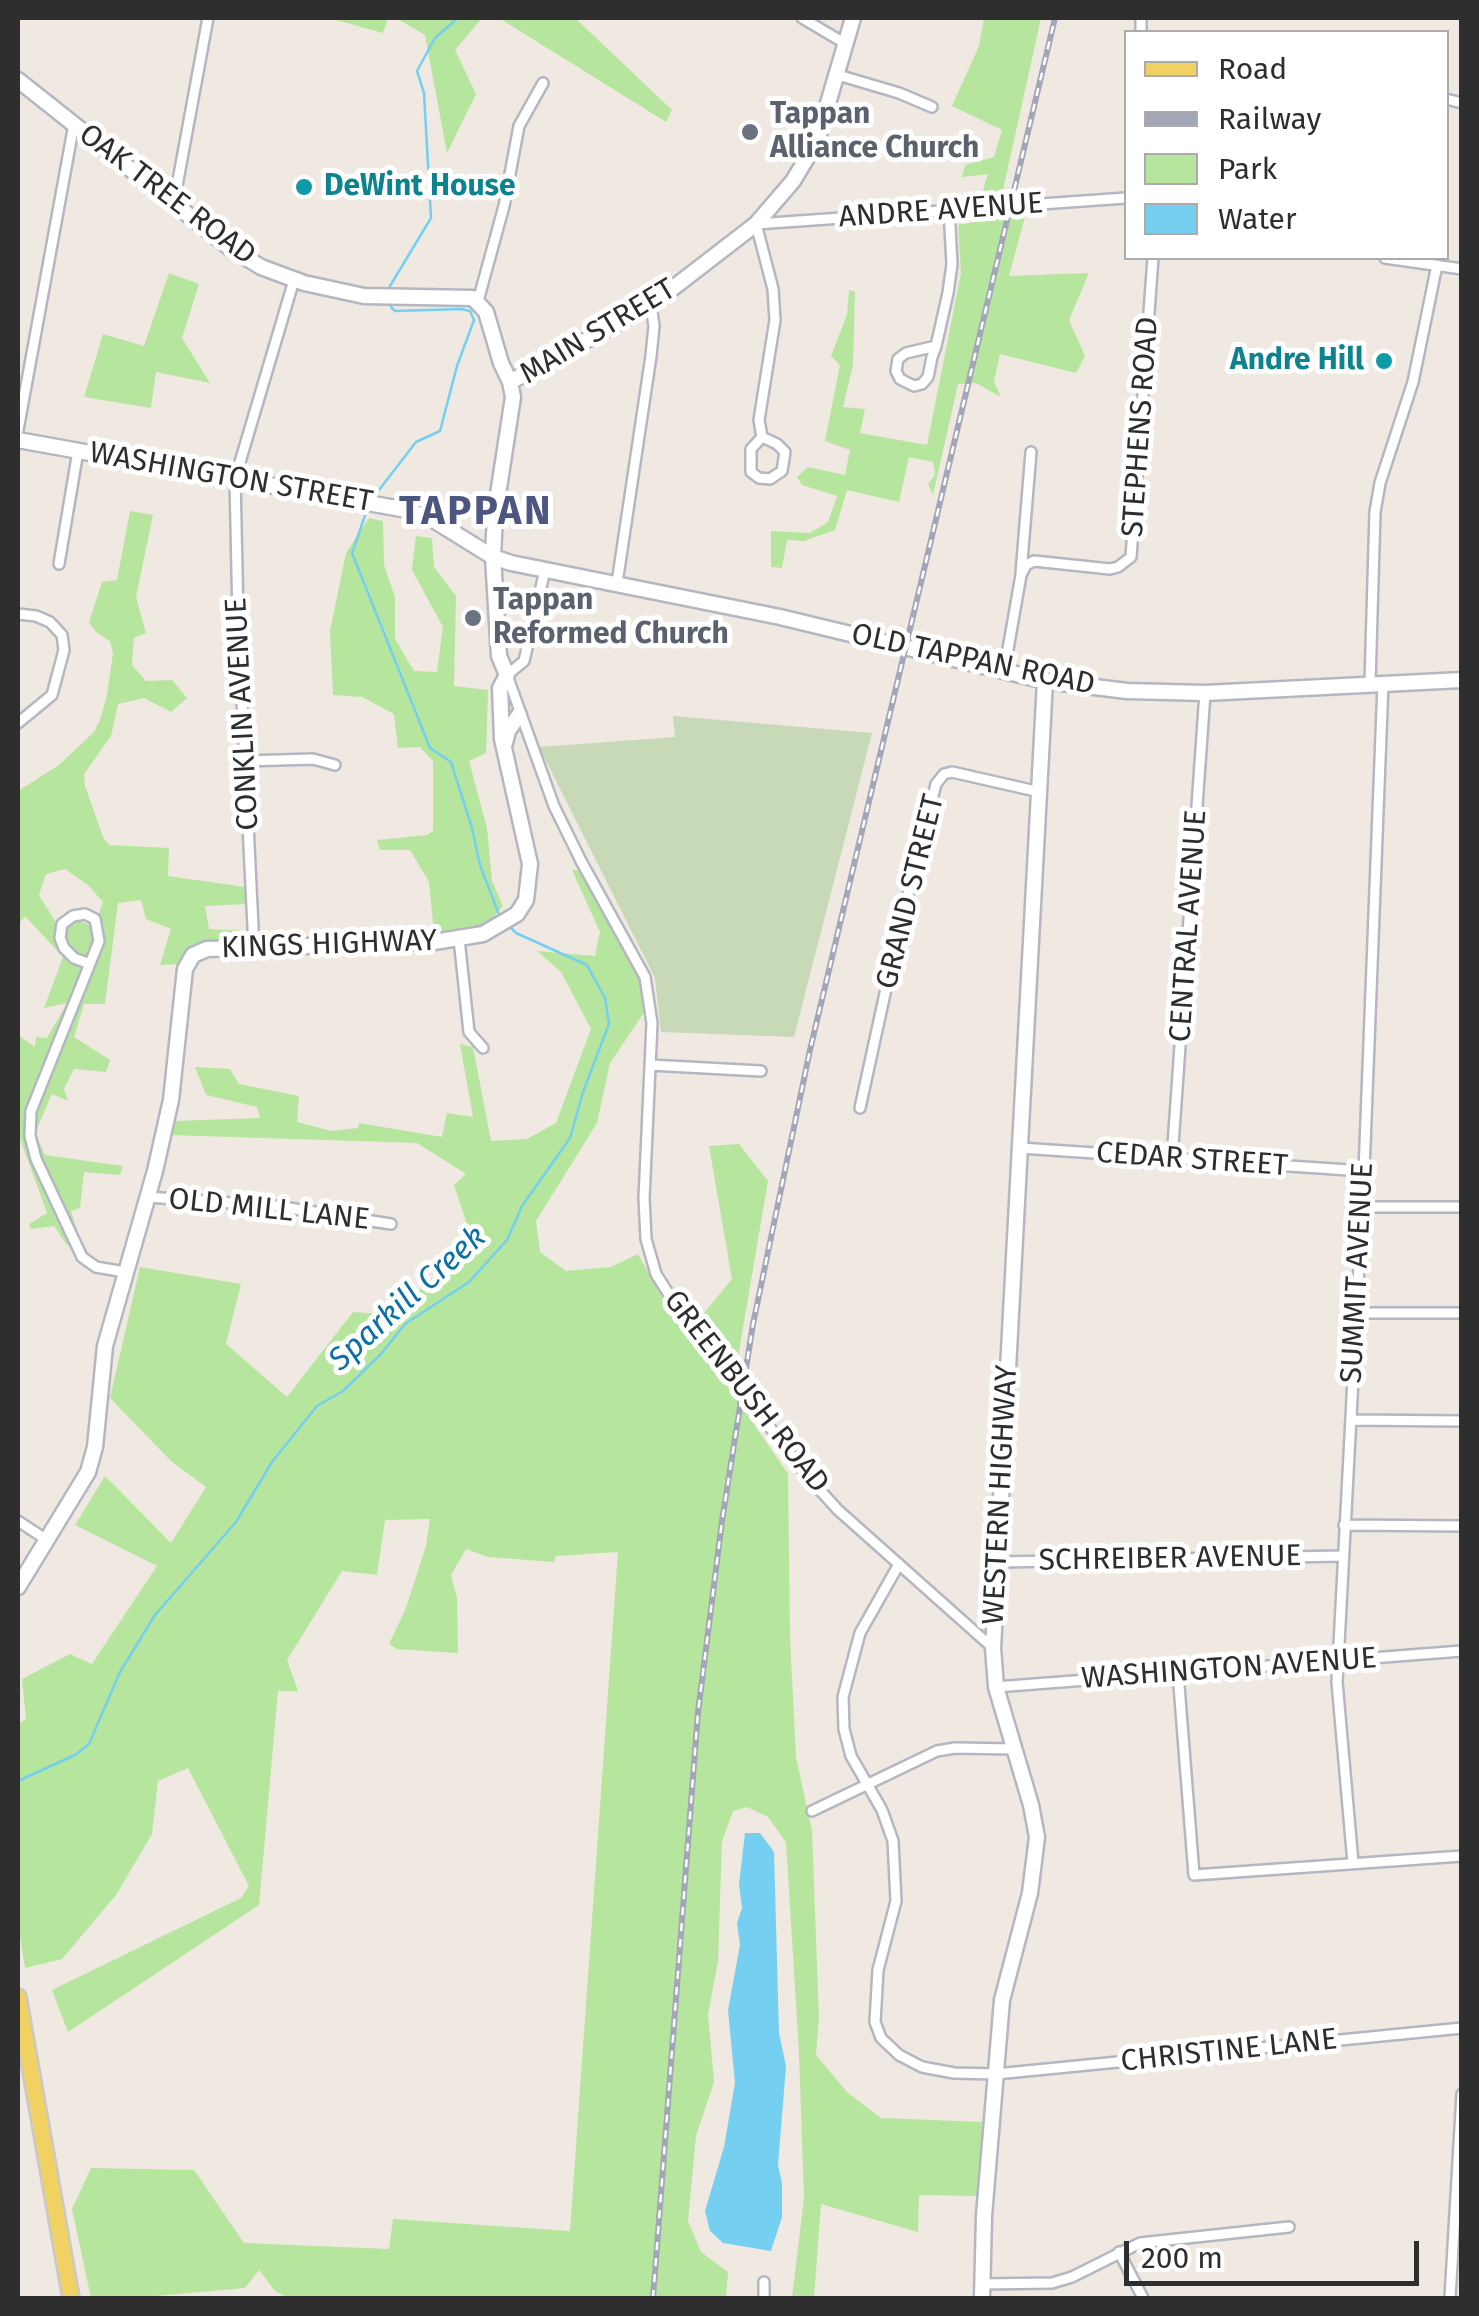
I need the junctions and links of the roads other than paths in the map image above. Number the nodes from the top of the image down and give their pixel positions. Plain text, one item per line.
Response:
1 (208, 18) edge
2 (802, 18) edge
3 (852, 18) edge
4 (846, 44) junction
5 (838, 75) junction
6 (18, 80) edge
7 (544, 83) dead end
8 (932, 106) dead end
9 (74, 124) junction
10 (1124, 198) edge
11 (174, 202) junction
12 (948, 209) junction
13 (756, 224) junction
14 (1153, 260) edge
15 (1400, 260) edge
16 (1437, 265) junction
17 (1462, 268) edge
18 (294, 280) junction
19 (478, 301) junction
20 (651, 306) junction
21 (936, 346) junction
22 (510, 382) junction
23 (18, 430) edge
24 (762, 437) junction
25 (18, 440) edge
26 (78, 451) junction
27 (1030, 452) dead end
28 (234, 479) junction
29 (492, 557) junction
30 (59, 564) dead end
31 (545, 570) junction
32 (1021, 575) junction
33 (618, 583) junction
34 (18, 614) edge
35 (1004, 672) junction
36 (507, 674) junction
37 (1046, 680) junction
38 (1462, 680) edge
39 (1377, 682) junction
40 (1205, 693) junction
41 (519, 715) junction
42 (18, 723) edge
43 (503, 749) junction
44 (244, 761) junction
45 (334, 766) dead end
46 (1040, 792) junction
47 (459, 939) junction
48 (254, 948) junction
49 (90, 964) junction
50 (483, 1048) dead end
51 (650, 1065) junction
52 (761, 1071) dead end
53 (860, 1108) dead end
54 (1020, 1148) junction
55 (1172, 1158) junction
56 (1364, 1171) junction
57 (148, 1198) junction
58 (1362, 1207) junction
59 (1462, 1207) edge
60 (391, 1224) dead end
61 (125, 1272) junction
62 (1355, 1313) junction
63 (1462, 1313) edge
64 (1351, 1420) junction
65 (1462, 1421) edge
66 (18, 1521) edge
67 (1344, 1525) junction
68 (1462, 1526) edge
69 (47, 1540) junction
70 (1342, 1556) junction
71 (998, 1562) junction
72 (899, 1564) junction
73 (18, 1587) edge
74 (992, 1648) junction
75 (1462, 1651) edge
76 (1340, 1660) junction
77 (1178, 1673) junction
78 (996, 1687) junction
79 (1014, 1748) junction
80 (867, 1784) junction
81 (812, 1811) dead end
82 (1462, 1856) edge
83 (1353, 1863) junction
84 (18, 1997) edge
85 (1462, 2028) edge
86 (996, 2074) junction
87 (1462, 2094) edge
88 (1288, 2226) dead end
89 (1119, 2252) junction
90 (764, 2282) dead end
91 (982, 2291) edge
92 (71, 2298) edge
93 (764, 2298) edge
94 (1143, 2298) edge
95 (1450, 2298) edge

1 - 11 street
2 - 4 street
3 - 4 street, MAIN STREET
4 - 5 street, MAIN STREET
5 - 8 street
5 - 13 street, MAIN STREET
6 - 9 street, OAK TREE ROAD
7 - 19 street
9 - 11 street, OAK TREE ROAD
9 - 23 street
10 - 12 street, ANDRE AVENUE
11 - 18 street, OAK TREE ROAD
12 - 13 street, ANDRE AVENUE
12 - 21 street
13 - 20 street, MAIN STREET
13 - 24 street
14 - 32 street, STEPHENS ROAD
15 - 16 street
16 - 17 street
16 - 39 street
18 - 19 street, OAK TREE ROAD
18 - 28 street, CONKLIN AVENUE
19 - 22 street
20 - 22 street, MAIN STREET
20 - 33 street
21 - 21 street
22 - 29 street, MAIN STREET
24 - 24 street
25 - 26 street, WASHINGTON STREET
26 - 28 street, WASHINGTON STREET
26 - 30 street
27 - 32 street
28 - 29 street, WASHINGTON STREET
28 - 44 street, CONKLIN AVENUE
29 - 31 street, OLD TAPPAN ROAD
29 - 36 street, KINGS HIGHWAY
31 - 33 street, OLD TAPPAN ROAD
31 - 36 street
32 - 35 street
33 - 35 street, OLD TAPPAN ROAD
34 - 42 street
35 - 37 street, OLD TAPPAN ROAD
36 - 41 street, GREENBUSH ROAD
36 - 43 street, KINGS HIGHWAY
37 - 40 street, OLD TAPPAN ROAD
37 - 46 street, WESTERN HIGHWAY
38 - 39 street, OLD TAPPAN ROAD
39 - 40 street, OLD TAPPAN ROAD
39 - 56 street, SUMMIT AVENUE
40 - 55 street, CENTRAL AVENUE
41 - 43 street
41 - 51 street, GREENBUSH ROAD
43 - 47 street, KINGS HIGHWAY
44 - 45 street
44 - 48 street, CONKLIN AVENUE
46 - 53 street, GRAND STREET
46 - 54 street, WESTERN HIGHWAY
47 - 48 street, KINGS HIGHWAY
47 - 50 street
48 - 57 street, KINGS HIGHWAY
49 - 49 street
49 - 61 street
51 - 52 street
51 - 72 street, GREENBUSH ROAD
54 - 55 street, CEDAR STREET
54 - 71 street, WESTERN HIGHWAY
55 - 56 street, CEDAR STREET
56 - 58 street, SUMMIT AVENUE
57 - 60 street, OLD MILL LANE
57 - 61 street, KINGS HIGHWAY
58 - 59 street
58 - 62 street, SUMMIT AVENUE
61 - 69 street, KINGS HIGHWAY
62 - 63 street
62 - 64 street, SUMMIT AVENUE
64 - 65 street
64 - 67 street, SUMMIT AVENUE
66 - 69 street
67 - 68 street
67 - 70 street, SUMMIT AVENUE
69 - 73 street, KINGS HIGHWAY
70 - 71 street, SCHREIBER AVENUE
70 - 76 street, SUMMIT AVENUE
71 - 74 street, WESTERN HIGHWAY
72 - 74 street, GREENBUSH ROAD
72 - 80 street, CHRISTINE LANE
74 - 78 street, WESTERN HIGHWAY
75 - 76 street, WASHINGTON AVENUE
76 - 77 street, WASHINGTON AVENUE
76 - 83 street, SUMMIT AVENUE
77 - 78 street, WASHINGTON AVENUE
77 - 83 street
78 - 79 street, WESTERN HIGHWAY
79 - 80 street
79 - 86 street, WESTERN HIGHWAY
80 - 81 street
80 - 86 street, CHRISTINE LANE
82 - 83 street
84 - 92 main road
85 - 86 street, CHRISTINE LANE
86 - 91 street, WESTERN HIGHWAY
87 - 95 street
88 - 89 street
89 - 91 street
89 - 94 street
90 - 93 street

